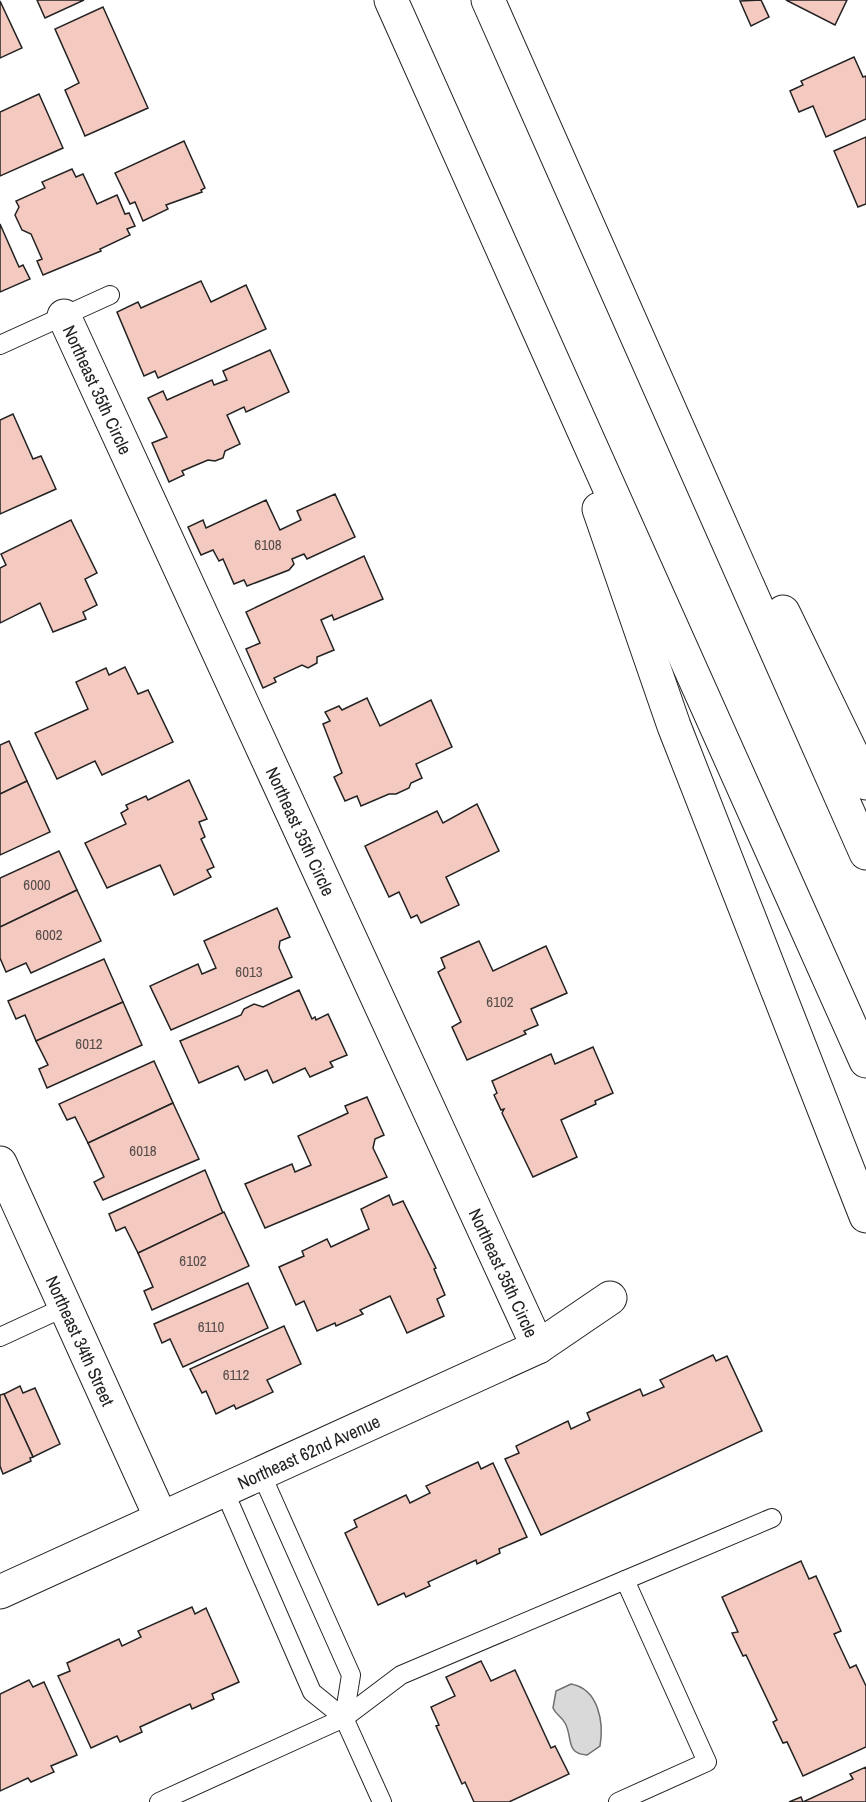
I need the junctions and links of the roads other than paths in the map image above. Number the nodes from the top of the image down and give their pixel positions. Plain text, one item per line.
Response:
1 (391, 0) edge
2 (488, 0) edge
3 (532, 95) junction
4 (110, 295) dead end
5 (528, 306) junction
6 (64, 316) junction
7 (0, 345) edge
8 (866, 783) edge
9 (866, 853) edge
10 (866, 1061) edge
11 (0, 1163) edge
12 (866, 1216) edge
13 (610, 1298) dead end
14 (66, 1307) junction
15 (0, 1338) edge
16 (538, 1347) junction
17 (260, 1472) junction
18 (223, 1488) junction
19 (161, 1518) junction
20 (772, 1518) dead end
21 (625, 1580) junction
22 (0, 1592) edge
23 (344, 1718) junction
24 (159, 1802) edge
25 (382, 1802) edge
26 (618, 1802) edge

1 - 5 main road
2 - 3 main road
3 - 8 main road
3 - 9 main road
4 - 6 lane
5 - 10 main road
5 - 12 main road
6 - 7 lane
6 - 16 main road, Northeast 35th Circle
11 - 14 main road, Northeast 34th Street
13 - 16 main road, Northeast 62nd Avenue
14 - 15 lane
14 - 19 main road, Northeast 34th Street
16 - 17 main road, Northeast 62nd Avenue
17 - 18 main road, Northeast 62nd Avenue
17 - 23 lane
18 - 19 main road, Northeast 62nd Avenue
18 - 23 lane
19 - 22 main road, Northeast 62nd Avenue
20 - 21 lane
21 - 23 lane
21 - 26 lane
23 - 24 lane
23 - 25 lane

